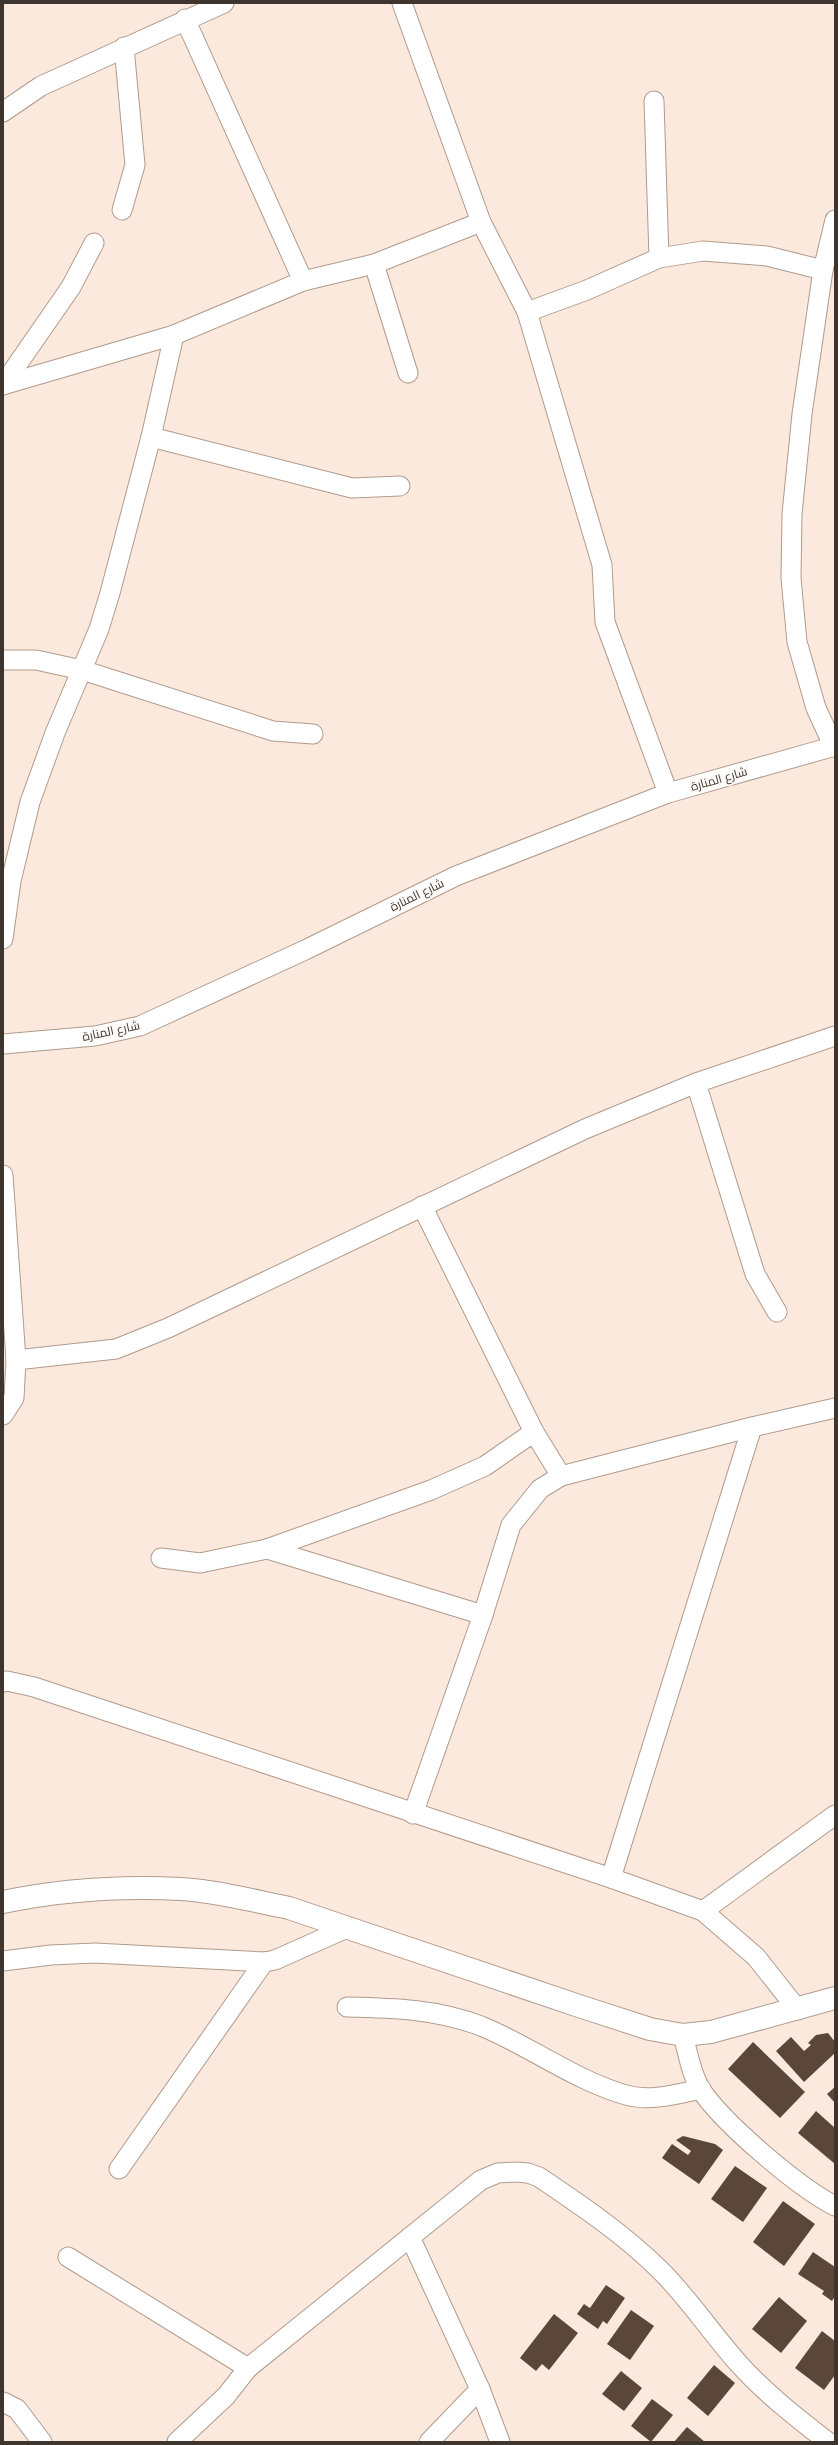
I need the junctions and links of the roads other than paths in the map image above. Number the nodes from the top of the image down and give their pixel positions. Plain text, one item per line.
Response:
1 (224, 3) edge
2 (402, 3) edge
3 (186, 19) junction
4 (124, 47) junction
5 (654, 101) dead end
6 (3, 112) edge
7 (122, 210) dead end
8 (835, 220) edge
9 (481, 222) junction
10 (94, 243) dead end
11 (659, 258) junction
12 (374, 264) junction
13 (823, 270) junction
14 (302, 282) junction
15 (527, 312) junction
16 (174, 335) junction
17 (408, 372) dead end
18 (3, 385) edge
19 (151, 438) junction
20 (400, 486) dead end
21 (3, 660) edge
22 (82, 670) junction
23 (313, 734) dead end
24 (834, 746) edge
25 (668, 793) junction
26 (7, 881) edge
27 (3, 939) edge
28 (835, 1036) edge
29 (3, 1044) edge
30 (696, 1083) junction
31 (3, 1175) edge
32 (422, 1206) junction
33 (777, 1312) dead end
34 (16, 1360) junction
35 (835, 1408) edge
36 (3, 1415) edge
37 (752, 1427) junction
38 (534, 1432) junction
39 (562, 1476) junction
40 (267, 1549) junction
41 (161, 1558) dead end
42 (483, 1615) junction
43 (3, 1682) edge
44 (413, 1814) junction
45 (835, 1815) edge
46 (611, 1878) junction
47 (3, 1902) edge
48 (703, 1911) junction
49 (349, 1927) junction
50 (3, 1961) edge
51 (264, 1962) junction
52 (835, 1998) edge
53 (347, 2007) dead end
54 (798, 2010) junction
55 (683, 2035) junction
56 (701, 2089) junction
57 (119, 2169) dead end
58 (835, 2206) edge
59 (410, 2237) junction
60 (68, 2257) dead end
61 (248, 2368) junction
62 (480, 2389) junction
63 (3, 2402) edge
64 (42, 2442) edge
65 (177, 2442) edge
66 (429, 2442) edge
67 (500, 2442) edge
68 (828, 2442) edge

1 - 3 street
2 - 9 street
3 - 4 street
3 - 14 street
4 - 6 street
4 - 7 street
5 - 11 street
8 - 13 street
9 - 12 street
9 - 15 street
10 - 18 street
11 - 13 street
11 - 15 street
12 - 14 street
12 - 17 street
13 - 24 street
14 - 16 street
15 - 25 street
16 - 18 street
16 - 19 street
19 - 20 street
19 - 22 street
21 - 22 street
22 - 23 street
22 - 26 street
24 - 25 street, شارع المنارة
25 - 29 street, شارع المنارة
26 - 27 street
28 - 30 street
30 - 32 street
30 - 33 street
31 - 34 street
32 - 34 street
32 - 38 street
34 - 36 street
35 - 37 street
37 - 39 street
37 - 46 street
38 - 39 street
38 - 40 street
39 - 42 street
40 - 41 street
40 - 42 street
42 - 44 street
43 - 44 street
44 - 46 street
45 - 48 street
46 - 48 street
47 - 49 street
48 - 54 street
49 - 51 street
49 - 55 street
50 - 51 street
51 - 57 street
52 - 54 street
53 - 56 street
54 - 55 street
55 - 56 street
56 - 58 street
59 - 61 street
59 - 62 street
59 - 68 street
60 - 61 street
61 - 65 street
62 - 66 street
62 - 67 street
63 - 64 street

